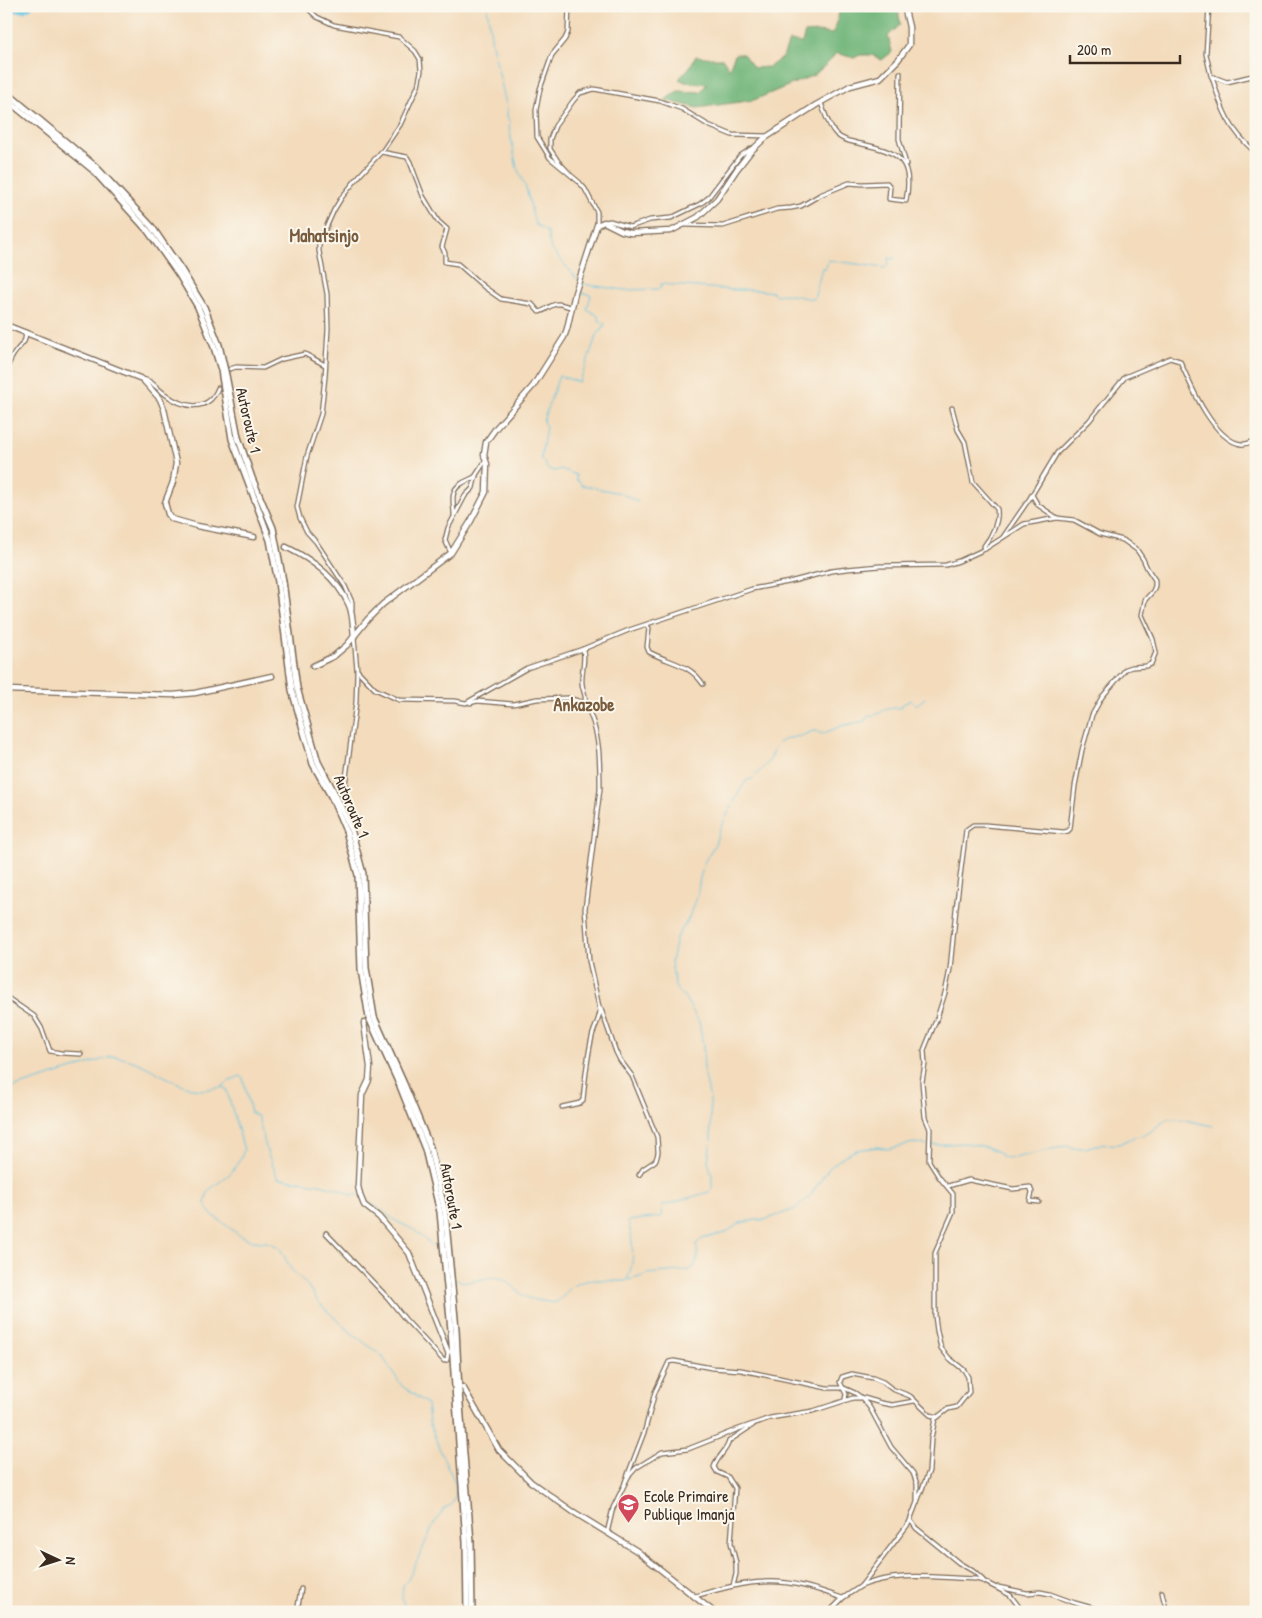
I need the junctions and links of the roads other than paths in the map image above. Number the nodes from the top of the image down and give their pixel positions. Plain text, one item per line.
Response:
1 (305, 6) edge
2 (568, 6) edge
3 (904, 6) edge
4 (1209, 6) edge
5 (900, 73) dead end
6 (1256, 75) edge
7 (1211, 76) junction
8 (6, 92) edge
9 (6, 99) edge
10 (821, 103) junction
11 (768, 136) junction
12 (756, 146) junction
13 (381, 152) junction
14 (1256, 153) edge
15 (906, 165) junction
16 (570, 173) junction
17 (604, 222) junction
18 (597, 225) junction
19 (682, 225) junction
20 (573, 306) junction
21 (6, 325) edge
22 (25, 332) junction
23 (325, 365) junction
24 (230, 368) dead end
25 (6, 372) edge
26 (142, 379) junction
27 (218, 388) dead end
28 (952, 408) dead end
29 (1256, 440) edge
30 (487, 459) junction
31 (476, 475) junction
32 (1032, 494) junction
33 (454, 518) junction
34 (1057, 518) junction
35 (254, 537) dead end
36 (1002, 538) junction
37 (286, 547) dead end
38 (985, 549) junction
39 (451, 553) junction
40 (352, 618) junction
41 (646, 625) junction
42 (354, 637) junction
43 (583, 649) junction
44 (313, 666) dead end
45 (357, 670) junction
46 (272, 676) dead end
47 (703, 684) dead end
48 (6, 690) edge
49 (466, 703) junction
50 (585, 703) junction
51 (344, 793) dead end
52 (6, 997) edge
53 (599, 1006) junction
54 (364, 1023) dead end
55 (81, 1054) dead end
56 (562, 1107) dead end
57 (639, 1175) dead end
58 (947, 1186) junction
59 (1039, 1202) dead end
60 (326, 1233) dead end
61 (448, 1352) joint
62 (463, 1387) dead end
63 (844, 1388) junction
64 (862, 1398) junction
65 (845, 1399) junction
66 (914, 1401) junction
67 (938, 1417) junction
68 (756, 1423) junction
69 (625, 1482) junction
70 (917, 1502) junction
71 (911, 1520) junction
72 (607, 1533) junction
73 (983, 1581) junction
74 (733, 1586) junction
75 (861, 1586) junction
76 (995, 1587) junction
77 (301, 1589) dead end
78 (1162, 1592) dead end
79 (694, 1596) junction
80 (843, 1598) junction
81 (297, 1612) edge
82 (467, 1612) edge
83 (472, 1612) edge
84 (714, 1612) edge
85 (828, 1612) edge
86 (1023, 1612) edge
87 (1107, 1612) edge
88 (1167, 1612) edge

1 - 13 street
2 - 16 street
3 - 10 street
4 - 7 street
5 - 15 street
6 - 7 street
7 - 14 street
8 - 83 main road, Autoroute 1
9 - 82 main road, Autoroute 1
10 - 11 street
10 - 15 street
11 - 12 street
11 - 16 street
12 - 17 street
12 - 19 street
13 - 20 street
13 - 23 street
15 - 19 street
16 - 18 street
17 - 18 street
17 - 19 street
18 - 20 street
20 - 30 street
21 - 22 street
22 - 25 street
22 - 26 street
23 - 24 street
23 - 40 street
26 - 27 street
26 - 35 street
28 - 38 street
29 - 32 street
30 - 31 street
30 - 39 street
31 - 33 street
31 - 33 street
32 - 34 street
32 - 36 street
33 - 39 street
34 - 36 street
34 - 58 street
36 - 38 street
37 - 40 street
38 - 41 street
39 - 42 street
40 - 42 street
41 - 43 street
41 - 47 street
42 - 44 street
42 - 45 street
43 - 49 street
43 - 50 street
45 - 49 street
45 - 51 street
46 - 48 street
49 - 50 street
50 - 53 street
52 - 55 street
53 - 56 street
53 - 57 street
54 - 61 street
58 - 59 street
58 - 67 street
60 - 61 street
62 - 72 street
63 - 64 street
63 - 65 street
63 - 66 street
63 - 69 street
64 - 65 street
64 - 66 street
64 - 70 street
65 - 68 street
66 - 67 street
67 - 70 street
68 - 69 street
68 - 74 street
69 - 72 street
70 - 71 street
71 - 73 street
71 - 75 street
72 - 79 street
73 - 75 street
73 - 76 street
74 - 79 street
74 - 80 street
75 - 80 street
76 - 86 street
76 - 87 street
77 - 81 street
78 - 88 street
79 - 84 street
80 - 85 street

